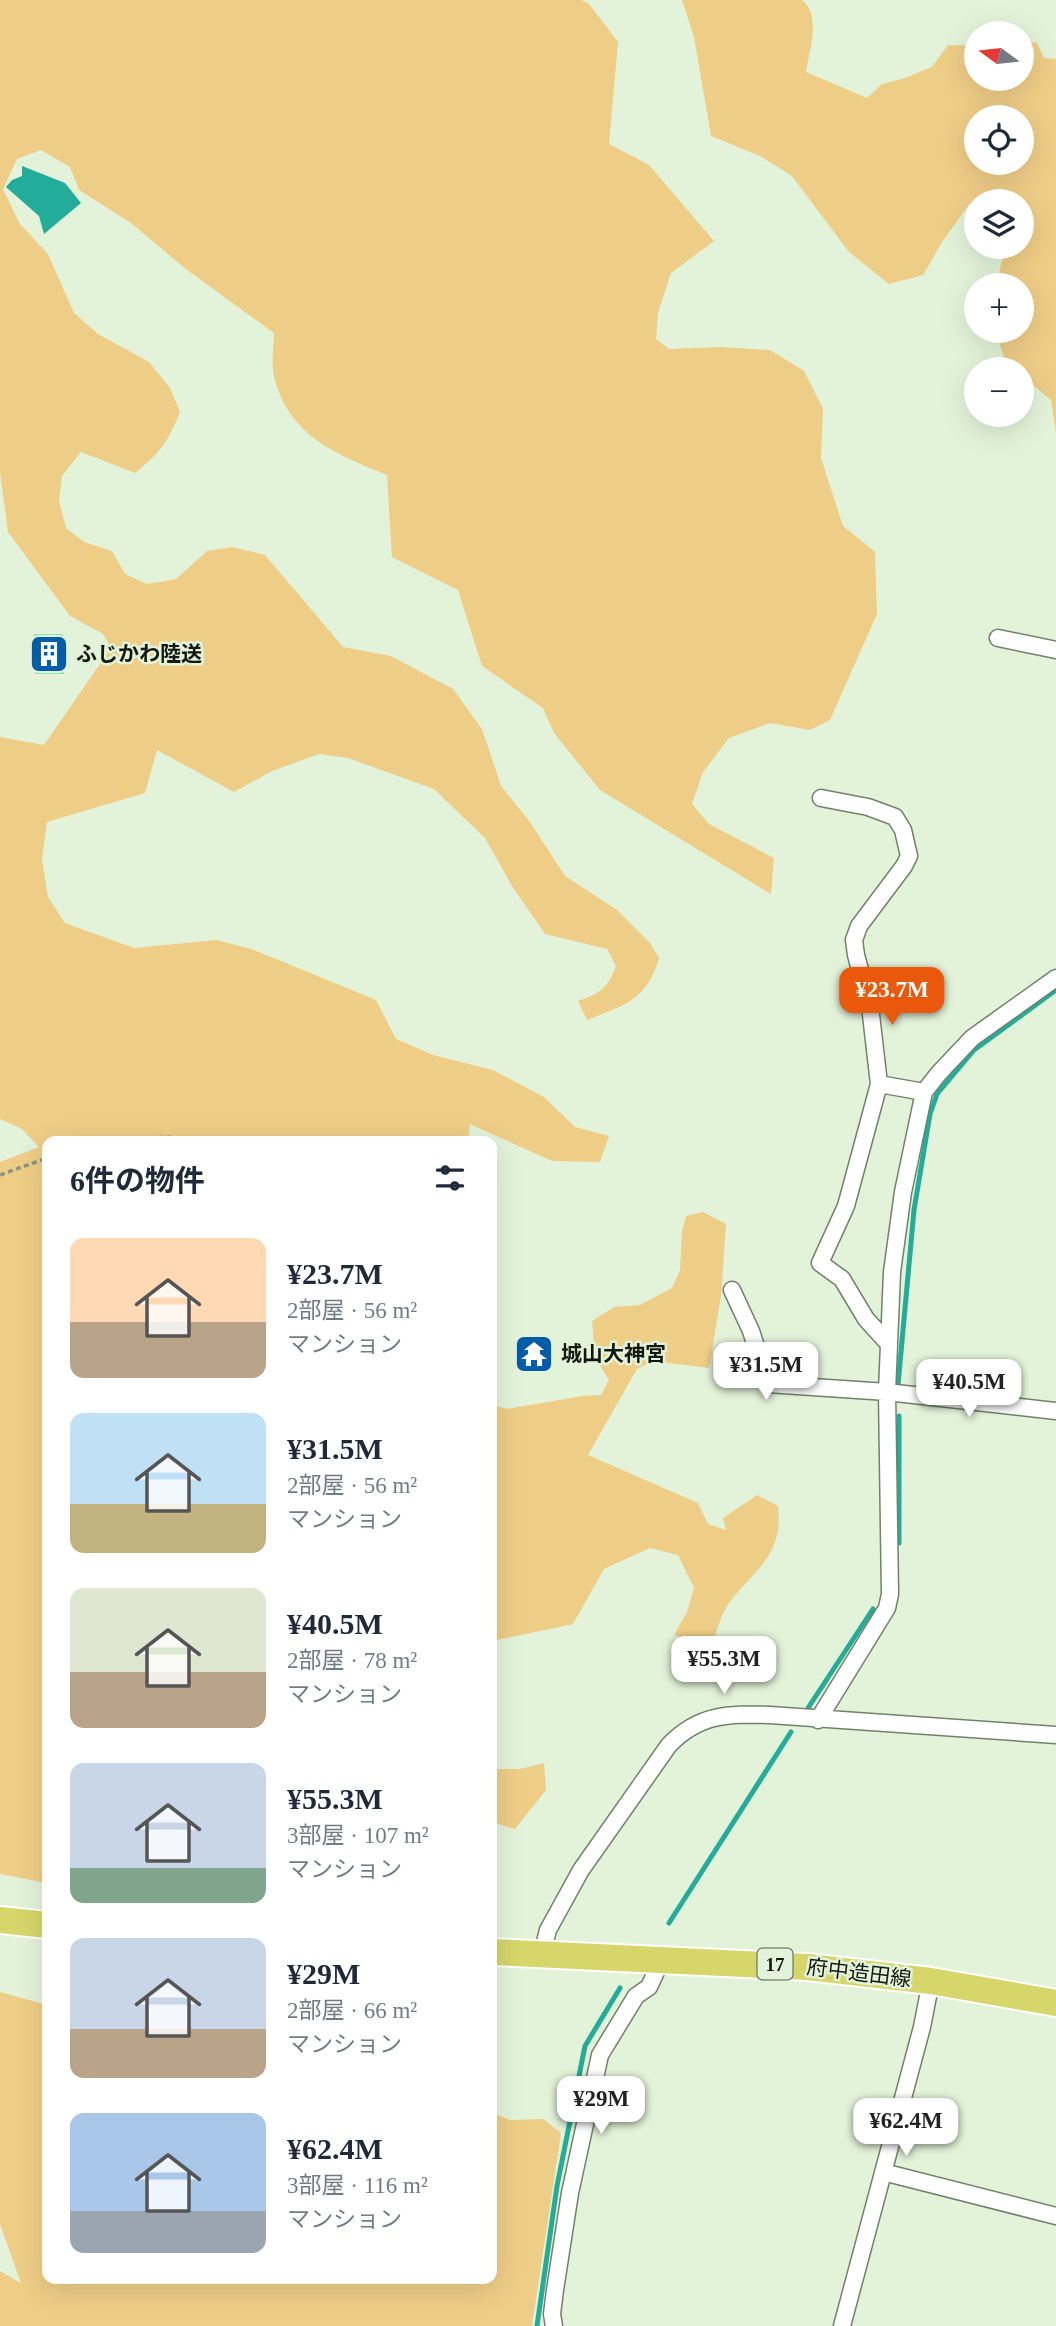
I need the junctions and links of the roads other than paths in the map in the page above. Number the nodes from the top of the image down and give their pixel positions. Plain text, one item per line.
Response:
1 (998, 638) dead end
2 (1056, 650) edge
3 (821, 798) dead end
4 (1056, 978) edge
5 (879, 1084) junction
6 (925, 1092) junction
7 (732, 1290) dead end
8 (888, 1343) junction
9 (887, 1392) junction
10 (1056, 1411) edge
11 (818, 1720) junction
12 (1056, 1735) edge
13 (0, 1920) edge
14 (42, 1924) edge
15 (497, 1952) edge
16 (542, 1954) junction
17 (662, 1959) junction
18 (931, 1981) junction
19 (1056, 2003) edge
20 (883, 2172) junction
21 (1056, 2216) edge
22 (554, 2326) edge
23 (842, 2326) edge

1 - 2 street
3 - 5 street
4 - 6 street
5 - 6 street
5 - 8 street
6 - 8 street
7 - 9 street
8 - 9 street
9 - 10 street
9 - 11 street
11 - 12 street
11 - 16 street
13 - 14 main road
15 - 16 main road, 府中造田線 / 17
16 - 17 main road, 府中造田線 / 17
17 - 18 main road, 府中造田線 / 17
17 - 22 street
18 - 19 main road, 府中造田線 / 17
18 - 20 street
20 - 21 street
20 - 23 street

